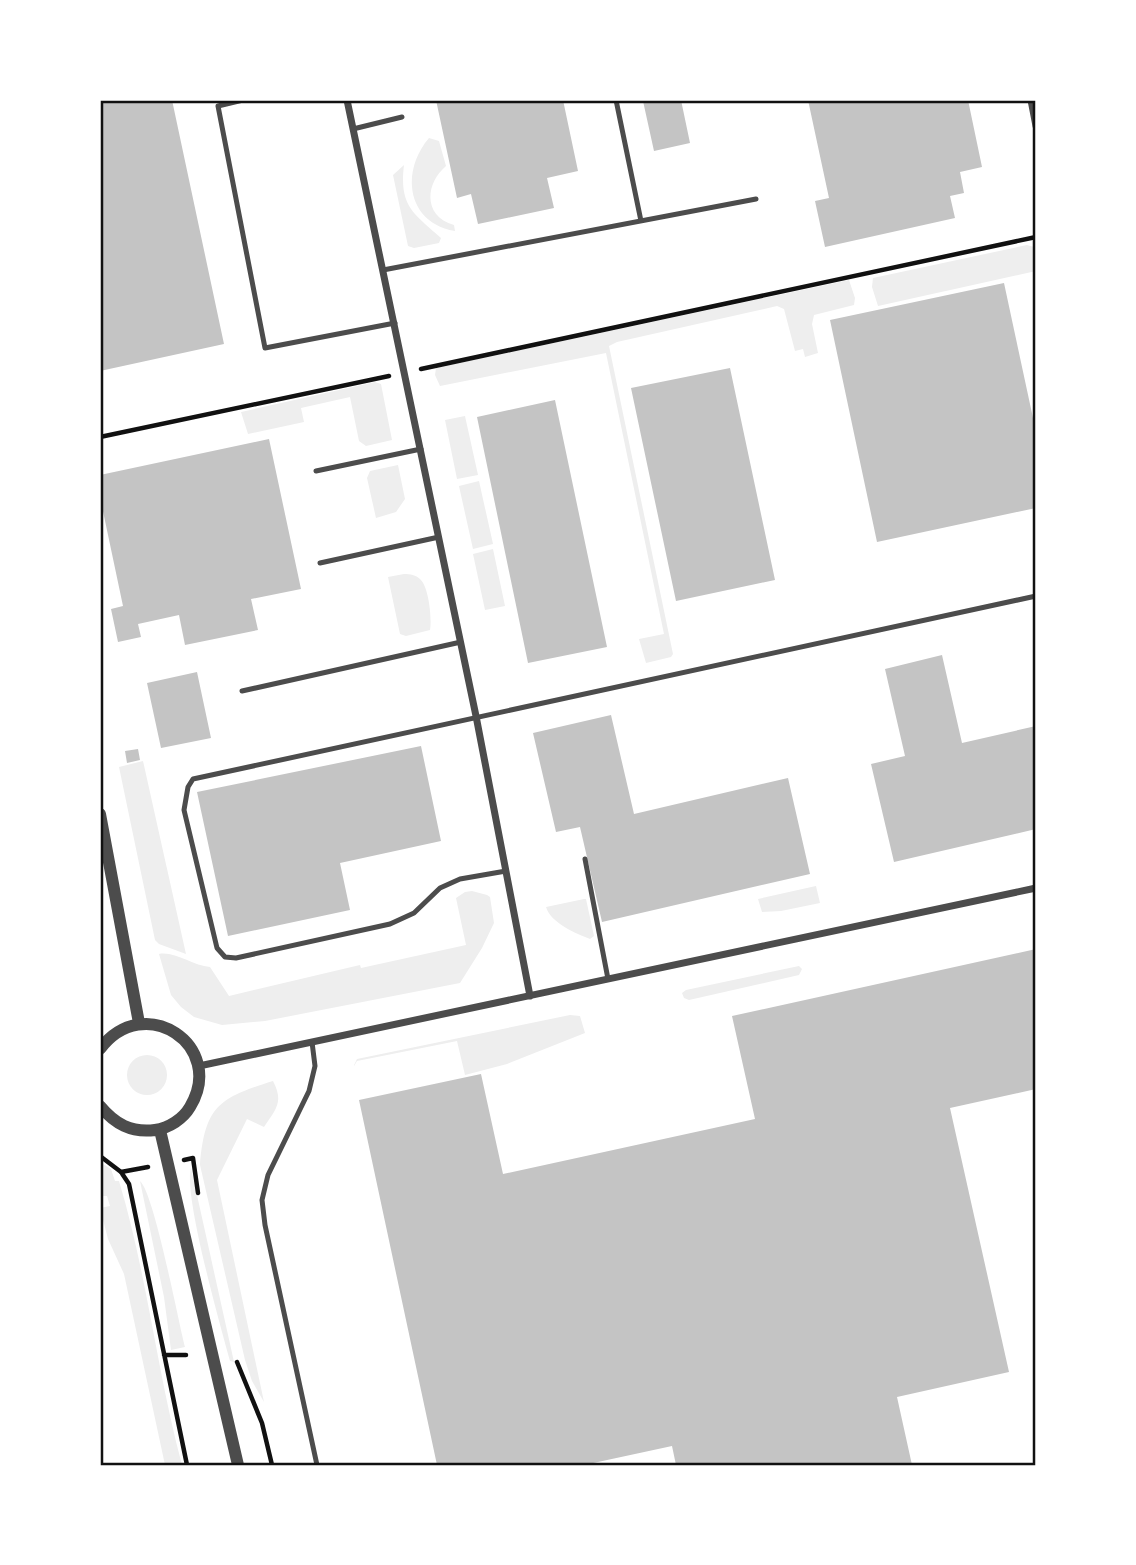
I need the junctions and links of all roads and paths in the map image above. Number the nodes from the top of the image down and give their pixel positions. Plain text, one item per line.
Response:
1 (243, 100) edge
2 (347, 100) edge
3 (616, 100) edge
4 (1031, 100) edge
5 (402, 117) dead end
6 (1036, 126) edge
7 (353, 129) junction
8 (756, 199) dead end
9 (641, 221) junction
10 (1036, 237) edge
11 (383, 270) junction
12 (395, 323) junction
13 (406, 372) junction
14 (100, 437) edge
15 (421, 449) junction
16 (316, 471) dead end
17 (439, 537) junction
18 (320, 562) dead end
19 (1036, 596) edge
20 (461, 642) junction
21 (242, 691) dead end
22 (476, 716) junction
23 (100, 814) edge
24 (585, 859) dead end
25 (506, 871) junction
26 (1036, 888) edge
27 (608, 979) junction
28 (530, 996) junction
29 (139, 1024) junction
30 (312, 1042) junction
31 (100, 1049) edge
32 (198, 1066) junction
33 (100, 1106) edge
34 (160, 1130) junction
35 (100, 1156) edge
36 (164, 1355) junction
37 (186, 1355) dead end
38 (187, 1465) edge
39 (238, 1465) edge
40 (317, 1465) edge

1 - 12 lane
2 - 7 street
3 - 9 lane
4 - 6 street
5 - 7 lane
7 - 11 street
8 - 9 lane
9 - 11 lane
10 - 13 path
11 - 12 street
12 - 13 street
13 - 14 path
13 - 15 street
15 - 16 lane
15 - 17 street
17 - 18 lane
17 - 20 street
19 - 22 lane
20 - 21 lane
20 - 22 street
22 - 25 street
22 - 25 lane
23 - 29 street
24 - 27 lane
25 - 28 street
26 - 27 street
27 - 28 street
28 - 30 street
29 - 31 street
29 - 32 street
30 - 32 street
30 - 40 lane
32 - 34 street
33 - 34 street
34 - 39 street
35 - 36 path
36 - 37 path
36 - 38 path

